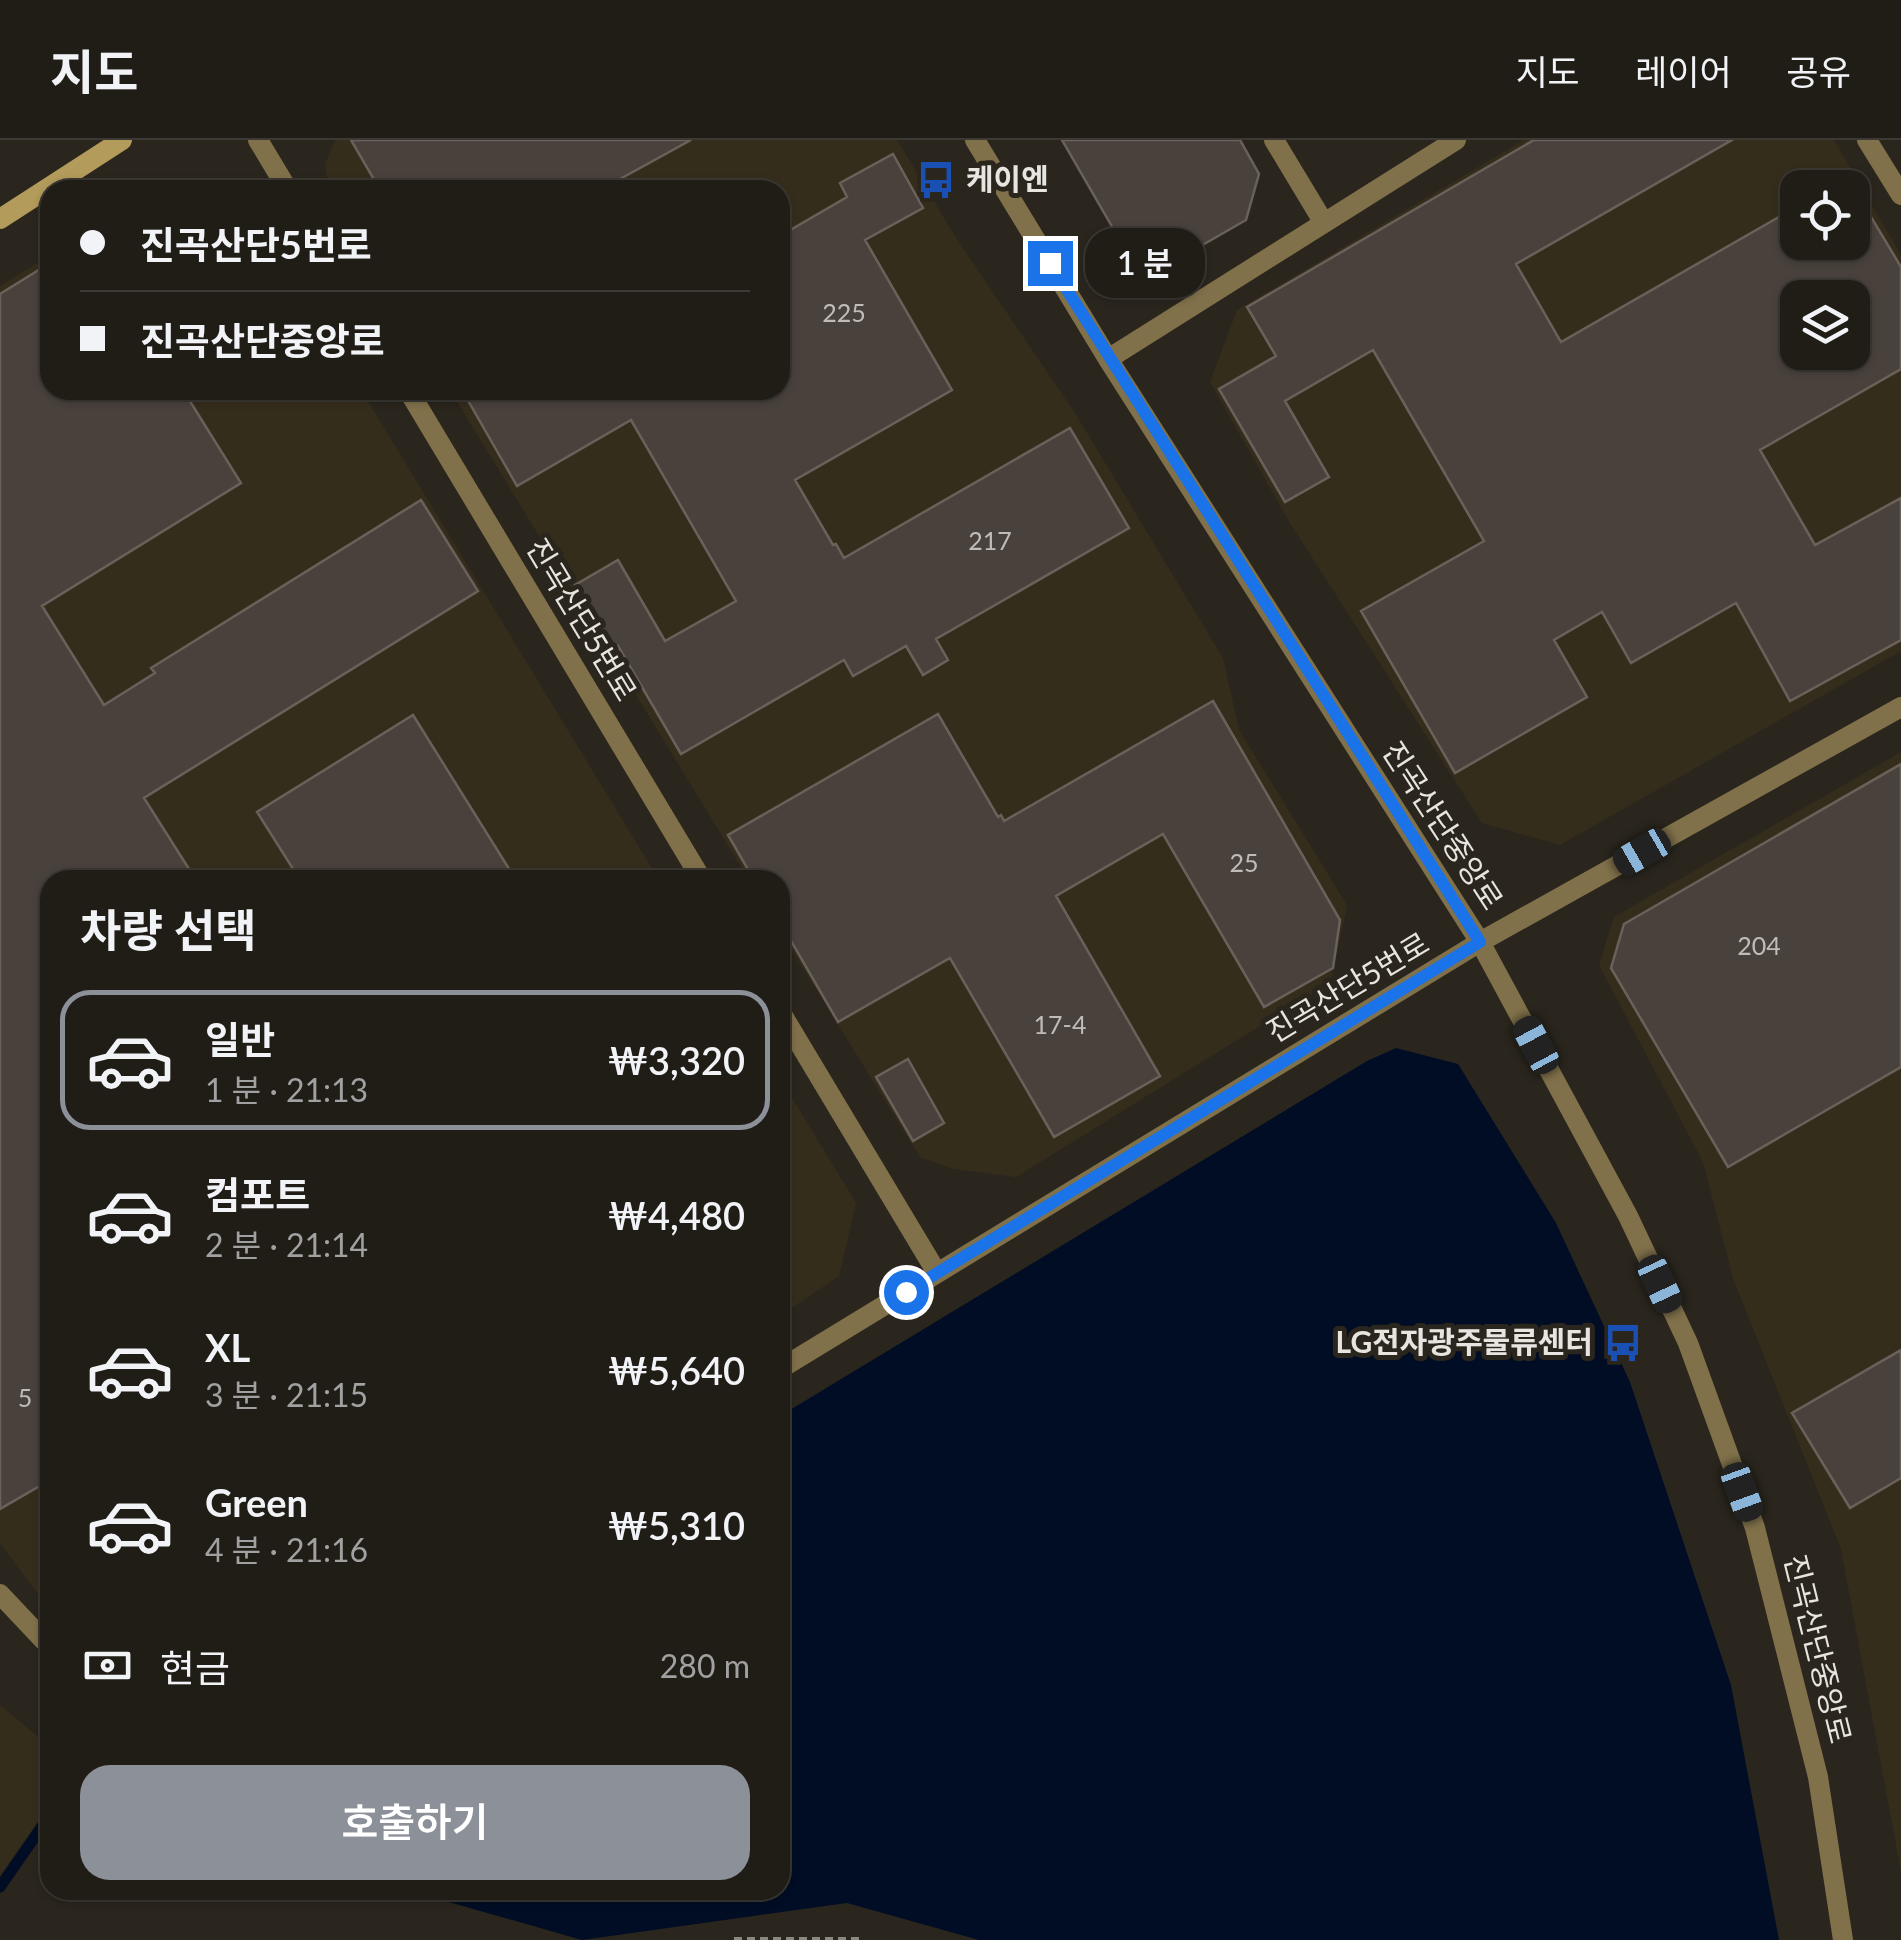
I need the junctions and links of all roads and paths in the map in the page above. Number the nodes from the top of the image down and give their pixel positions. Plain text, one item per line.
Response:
1 (122, 140) edge
2 (258, 140) edge
3 (975, 140) edge
4 (1274, 140) edge
5 (1456, 140) edge
6 (1867, 140) edge
7 (60, 180) edge
8 (282, 180) edge
9 (40, 193) edge
10 (1901, 195) edge
11 (0, 219) edge
12 (1324, 223) junction
13 (1108, 359) junction
14 (414, 400) edge
15 (1901, 707) edge
16 (696, 870) edge
17 (1480, 942) junction
18 (790, 1028) edge
19 (937, 1274) junction
20 (790, 1363) edge
21 (0, 1594) edge
22 (40, 1636) edge
23 (734, 1940) edge
24 (859, 1940) edge
25 (1843, 1940) edge

1 - 7 main road
2 - 8 street
3 - 13 street, 진곡산단중앙로
4 - 12 street
5 - 12 street
6 - 10 street
9 - 11 main road
12 - 13 street
13 - 17 street, 진곡산단중앙로
14 - 16 street, 진곡산단5번로
15 - 17 street, 진곡산단5번로
17 - 19 street, 진곡산단5번로
17 - 25 street, 진곡산단중앙로
18 - 19 street
19 - 20 street, 진곡산단5번로
21 - 22 street
23 - 24 path

